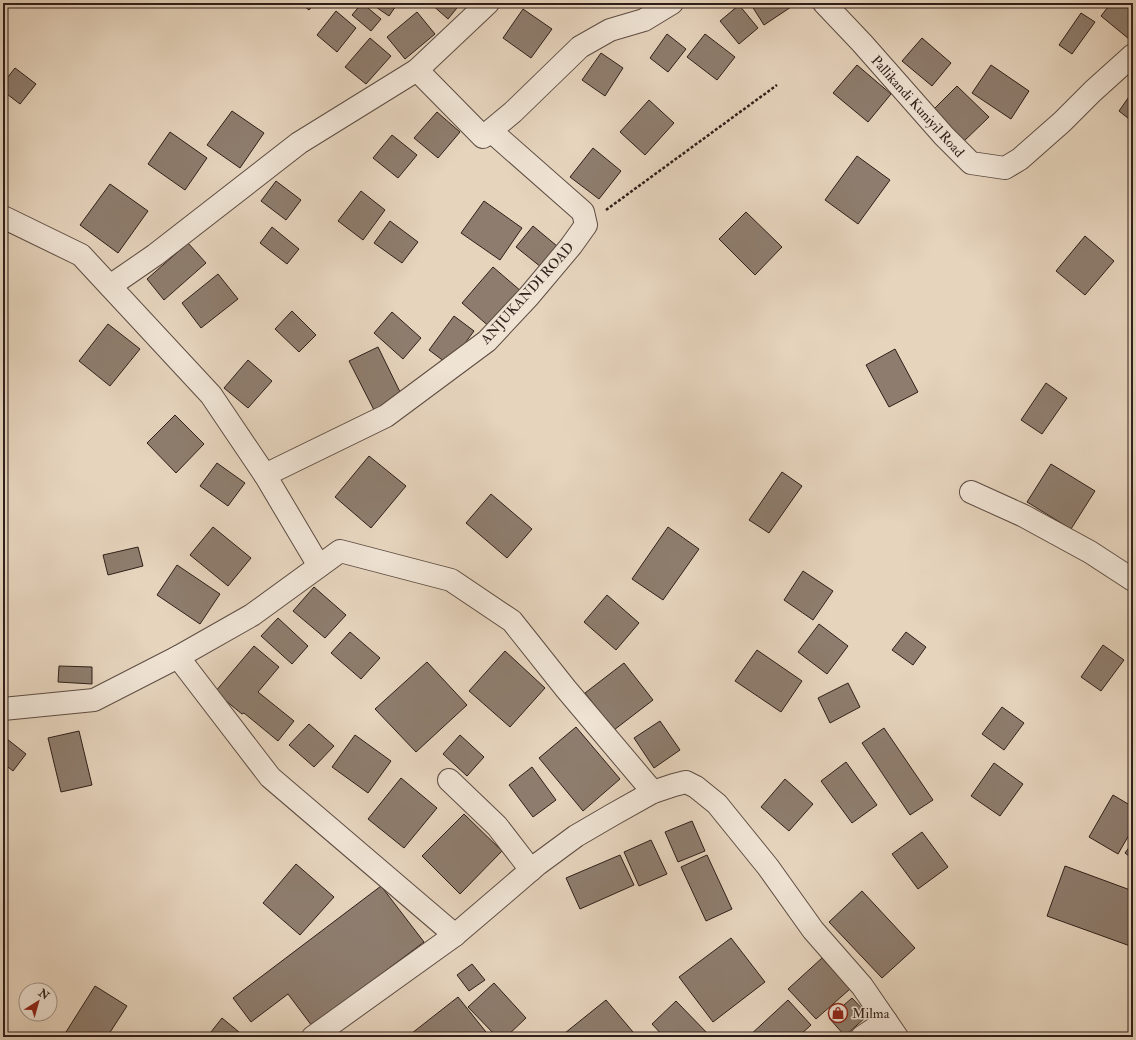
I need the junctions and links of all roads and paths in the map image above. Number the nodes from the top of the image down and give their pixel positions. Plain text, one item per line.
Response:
1 (488, 3) edge
2 (672, 3) edge
3 (824, 3) edge
4 (1133, 55) edge
5 (417, 70) junction
6 (778, 85) dead end
7 (490, 131) junction
8 (3, 217) edge
9 (586, 225) junction
10 (110, 286) junction
11 (265, 475) junction
12 (971, 492) dead end
13 (319, 566) junction
14 (1133, 580) edge
15 (178, 658) junction
16 (3, 709) edge
17 (448, 780) dead end
18 (653, 792) junction
19 (531, 870) junction
20 (454, 935) junction
21 (891, 1029) edge
22 (313, 1037) edge
23 (862, 1037) edge

1 - 5 street
2 - 7 street
3 - 4 street, Pallikandi Kuniyil Road
5 - 7 street
5 - 10 street
6 - 9 path
7 - 9 street
8 - 10 street
9 - 11 street, ANJUKANDI ROAD
10 - 11 street
11 - 13 street
12 - 14 street
13 - 15 street
13 - 18 street
15 - 16 street
15 - 20 street
17 - 19 street
18 - 19 street
18 - 21 street
19 - 20 street
20 - 22 street
21 - 23 street

